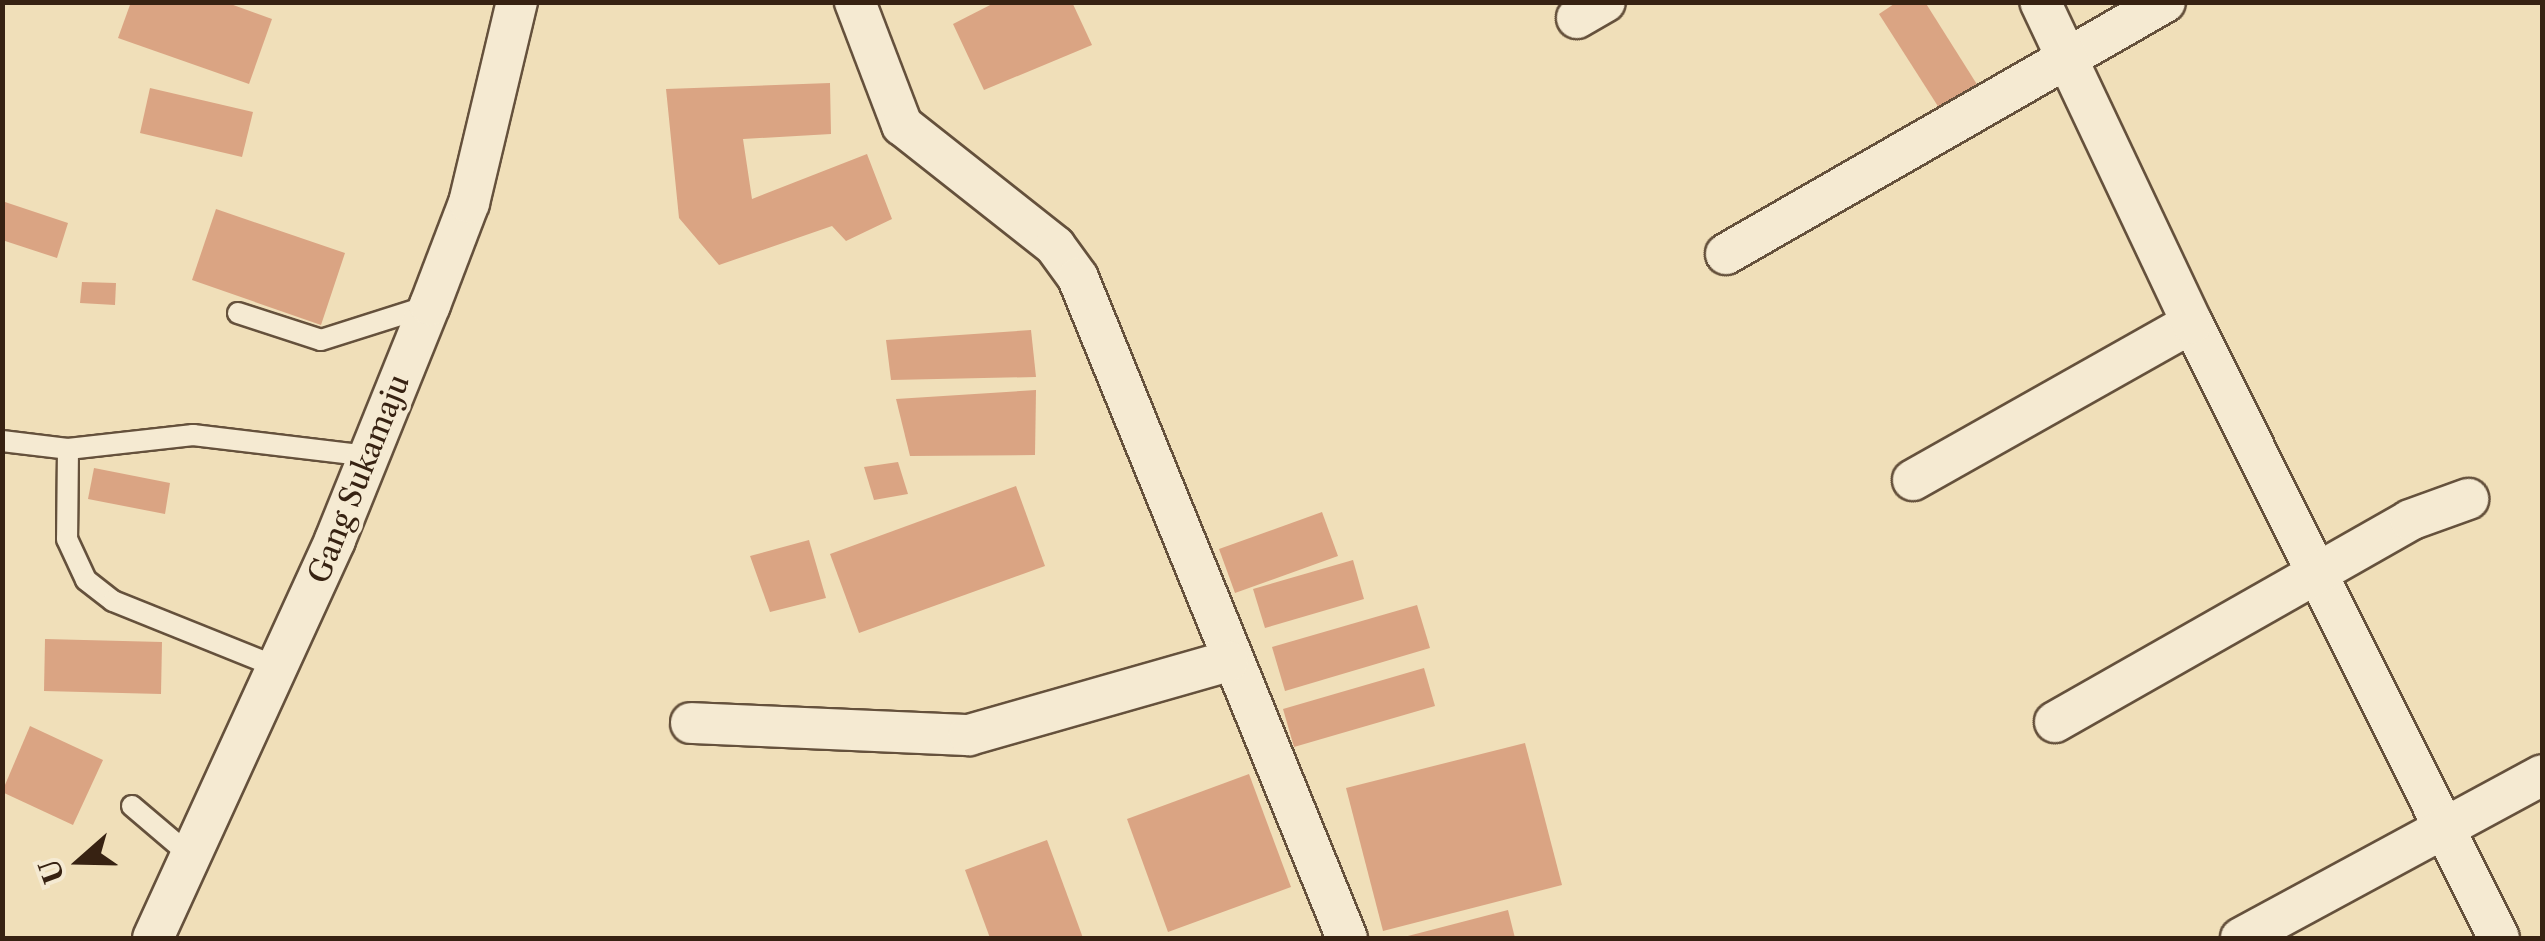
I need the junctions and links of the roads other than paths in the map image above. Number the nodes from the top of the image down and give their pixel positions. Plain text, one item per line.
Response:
1 (517, 2) edge
2 (855, 2) edge
3 (2040, 2) edge
4 (2165, 2) edge
5 (2068, 60) junction
6 (1726, 254) dead end
7 (430, 305) junction
8 (238, 313) dead end
9 (2192, 322) junction
10 (2, 441) edge
11 (68, 449) junction
12 (370, 456) junction
13 (1913, 480) dead end
14 (2468, 499) dead end
15 (2322, 577) junction
16 (1228, 661) junction
17 (280, 668) junction
18 (2055, 722) dead end
19 (690, 723) dead end
20 (2542, 775) edge
21 (132, 806) dead end
22 (2448, 830) junction
23 (192, 857) junction
24 (153, 938) edge
25 (1347, 938) edge
26 (2241, 938) edge
27 (2499, 938) edge

1 - 7 street, Gang Sukamaju
2 - 16 street
3 - 5 street
4 - 5 street
5 - 6 street
5 - 9 street
7 - 8 lane
7 - 12 street, Gang Sukamaju
9 - 13 street
9 - 15 street
10 - 11 lane
11 - 12 lane
11 - 17 lane
12 - 17 street, Gang Sukamaju
14 - 15 street
15 - 18 street
15 - 22 street
16 - 19 street
16 - 25 street
17 - 23 street, Gang Sukamaju
20 - 22 street
21 - 23 lane
22 - 26 street
22 - 27 street
23 - 24 street, Gang Sukamaju

